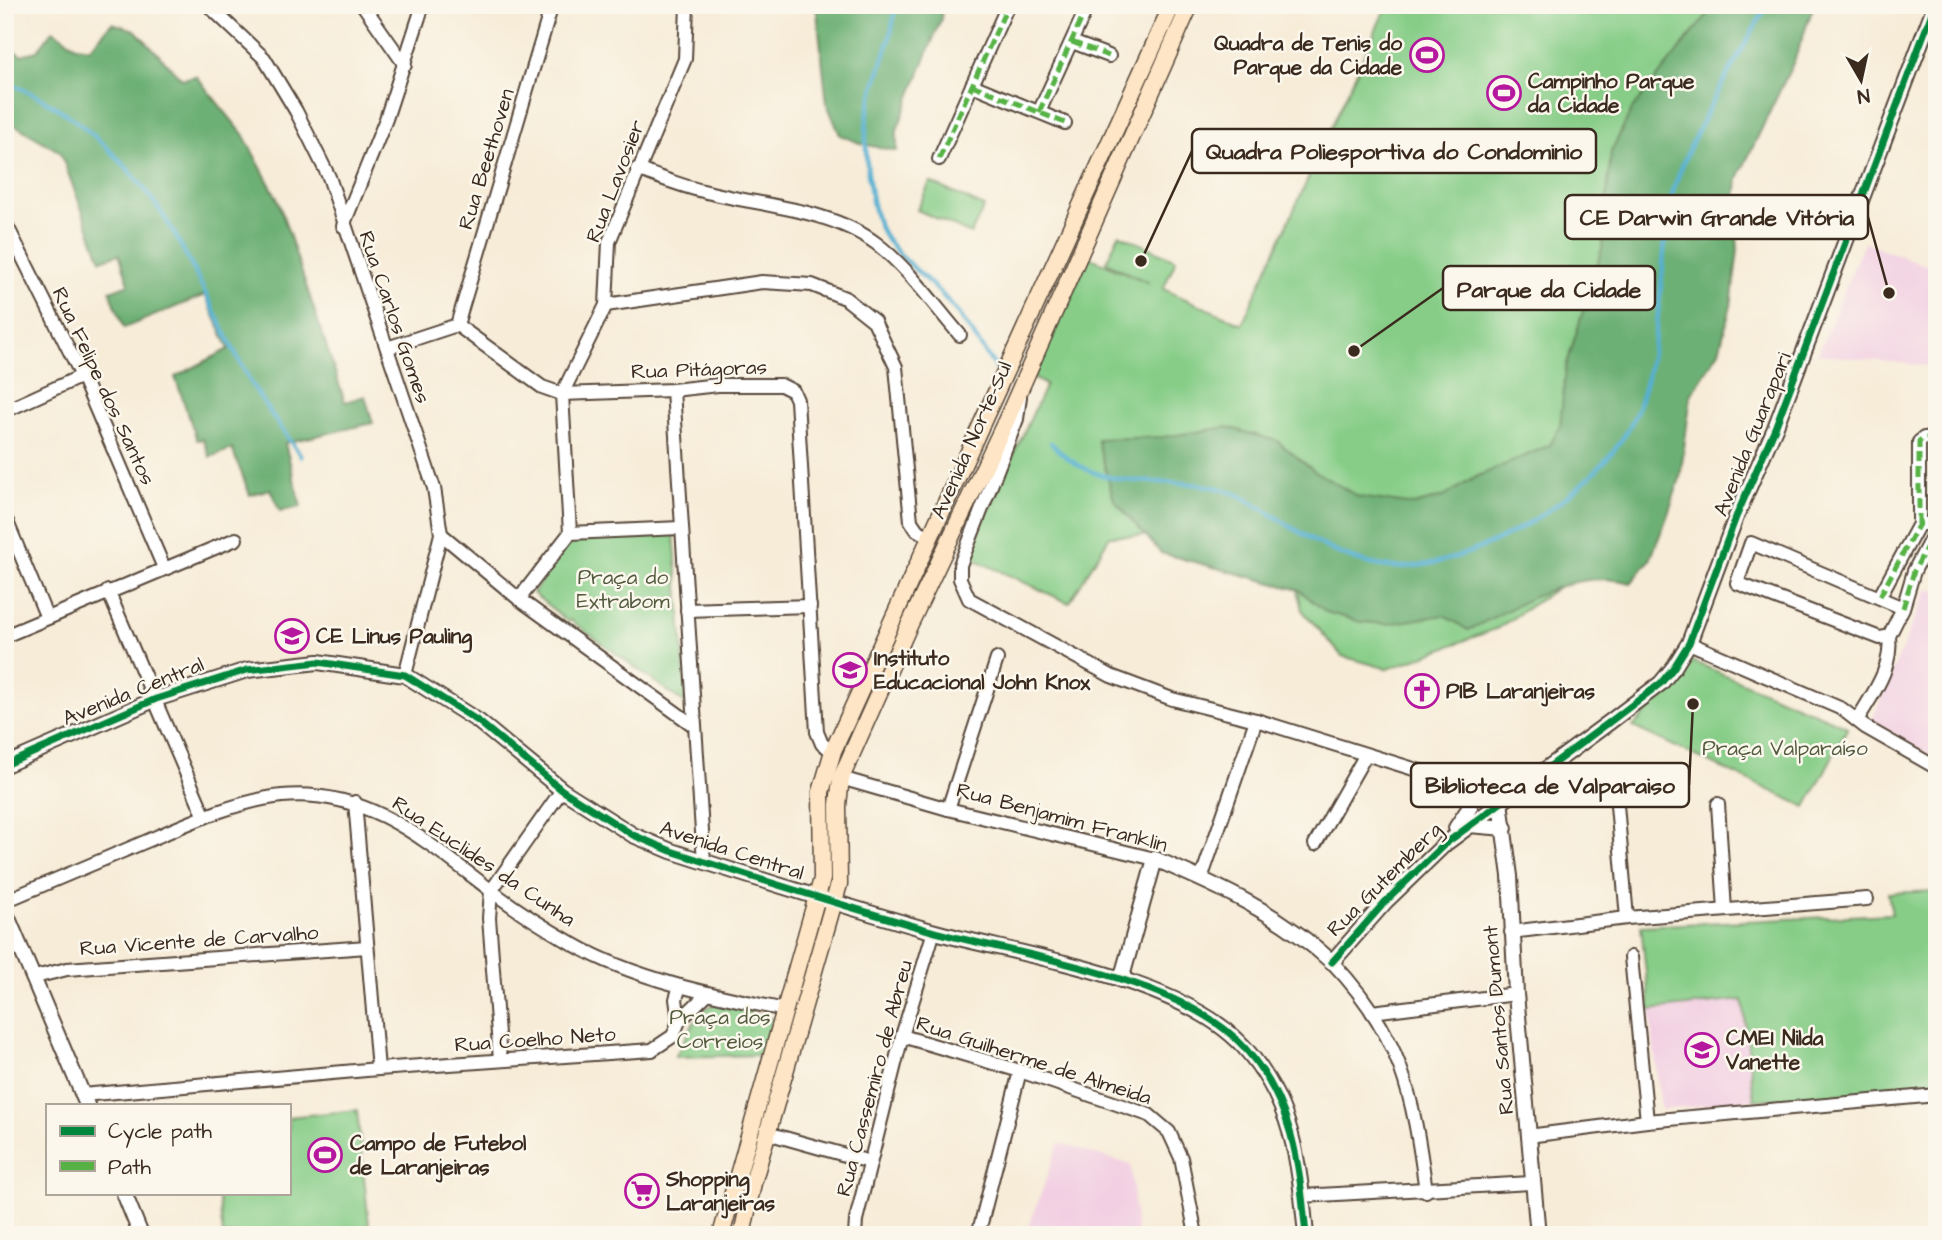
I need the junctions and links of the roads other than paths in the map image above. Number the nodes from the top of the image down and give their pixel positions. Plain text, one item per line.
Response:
1 (208, 5) edge
2 (363, 5) edge
3 (423, 5) edge
4 (687, 5) edge
5 (1008, 5) edge
6 (1088, 5) edge
7 (1172, 5) edge
8 (1190, 5) edge
9 (1935, 5) edge
10 (547, 8) edge
11 (1933, 21) edge
12 (1072, 42) junction
13 (1109, 56) dead end
14 (405, 65) junction
15 (972, 85) junction
16 (1039, 112) junction
17 (1065, 123) dead end
18 (939, 159) dead end
19 (637, 169) junction
20 (5, 222) edge
21 (343, 226) junction
22 (606, 305) junction
23 (457, 325) junction
24 (960, 335) dead end
25 (387, 348) junction
26 (82, 376) junction
27 (1023, 376) junction
28 (673, 390) junction
29 (562, 394) junction
30 (5, 411) edge
31 (1937, 437) edge
32 (5, 517) edge
33 (1919, 524) junction
34 (1937, 526) edge
35 (680, 528) junction
36 (570, 533) junction
37 (441, 534) junction
38 (1729, 535) junction
39 (930, 537) junction
40 (236, 539) dead end
41 (1751, 543) junction
42 (164, 568) junction
43 (1713, 574) junction
44 (1737, 583) junction
45 (108, 591) junction
46 (1880, 596) junction
47 (519, 599) junction
48 (810, 606) junction
49 (1903, 608) junction
50 (687, 610) junction
51 (47, 618) junction
52 (5, 636) edge
53 (1889, 636) junction
54 (1689, 643) junction
55 (997, 659) dead end
56 (405, 675) junction
57 (156, 699) junction
58 (1858, 719) junction
59 (1256, 720) junction
60 (693, 725) junction
61 (833, 751) junction
62 (1365, 756) junction
63 (5, 765) edge
64 (1937, 768) edge
65 (841, 778) junction
66 (1462, 784) junction
67 (562, 790) junction
68 (355, 802) junction
69 (1500, 802) junction
70 (1718, 804) dead end
71 (1617, 805) dead end
72 (948, 809) junction
73 (205, 817) junction
74 (1469, 825) junction
75 (1505, 828) junction
76 (1451, 839) junction
77 (1315, 844) dead end
78 (1155, 859) junction
79 (704, 862) junction
80 (1201, 879) junction
81 (491, 891) junction
82 (817, 897) junction
83 (1867, 900) dead end
84 (5, 901) edge
85 (834, 902) junction
86 (1725, 910) junction
87 (5, 911) edge
88 (1627, 918) junction
89 (934, 932) junction
90 (1511, 932) junction
91 (367, 947) junction
92 (1631, 957) dead end
93 (1332, 962) junction
94 (35, 977) junction
95 (1121, 980) junction
96 (680, 986) junction
97 (707, 994) junction
98 (1516, 994) junction
99 (785, 1010) junction
100 (1372, 1012) junction
101 (679, 1021) junction
102 (902, 1036) junction
103 (500, 1060) junction
104 (377, 1069) junction
105 (1020, 1071) junction
106 (1932, 1095) edge
107 (84, 1100) edge
108 (1647, 1121) junction
109 (766, 1133) junction
110 (1528, 1136) junction
111 (870, 1162) junction
112 (1531, 1183) junction
113 (1426, 1191) junction
114 (124, 1194) edge
115 (1302, 1196) junction
116 (141, 1235) edge
117 (721, 1235) edge
118 (742, 1235) edge
119 (855, 1235) edge
120 (978, 1235) edge
121 (1196, 1235) edge
122 (1306, 1235) edge
123 (1538, 1235) edge

1 - 21 street, Rua Carlos Gomes
2 - 14 street
3 - 14 street
4 - 19 street, Rua Lavosier
5 - 15 street
6 - 12 street
7 - 39 main road, Avenida Norte-Sul
8 - 27 main road, Avenida Norte-Sul
9 - 11 street, Avenida Guarapari
10 - 23 street, Rua Beethoven
11 - 38 street, Avenida Guarapari
12 - 13 street
12 - 16 street
14 - 21 street
15 - 16 street
15 - 18 street
16 - 17 street
19 - 22 street, Rua Lavosier
19 - 24 street
20 - 26 street, Rua Felipe dos Santos
21 - 25 street, Rua Carlos Gomes
22 - 29 street, Rua Lavosier
22 - 39 street
23 - 25 street
23 - 29 street, Rua Pitágoras
25 - 37 street, Rua Carlos Gomes
26 - 30 street
26 - 42 street, Rua Felipe dos Santos
27 - 59 street
27 - 65 main road, Avenida Norte-Sul
28 - 29 street, Rua Pitágoras
28 - 35 street
28 - 48 street, Rua Pitágoras
29 - 36 street, Rua Lavosier
31 - 33 street
32 - 51 street
33 - 34 street
33 - 46 street
34 - 49 street
35 - 36 street
35 - 50 street
36 - 47 street
37 - 47 street
37 - 56 street, Rua Carlos Gomes
38 - 41 street
38 - 43 street, Avenida Guarapari
39 - 61 main road, Avenida Norte-Sul
40 - 42 street
41 - 44 street
41 - 46 street
42 - 45 street
43 - 44 street
43 - 54 street, Avenida Guarapari
44 - 53 street
45 - 51 street
45 - 57 street
46 - 49 street
47 - 60 street
48 - 50 street
48 - 61 street, Rua Pitágoras
49 - 53 street
50 - 60 street
51 - 52 street
53 - 58 street
54 - 58 street
54 - 69 street, Avenida Guarapari
55 - 72 street
56 - 57 street, Avenida Central
56 - 67 street, Avenida Central
57 - 63 street, Avenida Central
57 - 73 street
58 - 64 street
59 - 62 street
59 - 80 street
60 - 79 street
61 - 82 main road, Avenida Norte-Sul
62 - 66 street
62 - 77 street
65 - 72 street, Rua Benjamim Franklin
65 - 85 main road, Avenida Norte-Sul
66 - 69 street
66 - 76 street
67 - 79 street, Avenida Central
67 - 81 street
68 - 73 street, Rua Euclides da Cunha
68 - 81 street, Rua Euclides da Cunha
68 - 91 street
69 - 74 street, Rua Gutemberg
69 - 75 street, Rua Santos Dumont
70 - 86 street
71 - 88 street
72 - 78 street, Rua Benjamim Franklin
73 - 84 street, Rua Euclides da Cunha
74 - 75 street
74 - 76 street, Rua Gutemberg
75 - 90 street, Rua Santos Dumont
76 - 93 street, Rua Gutemberg
78 - 80 street, Rua Benjamim Franklin
78 - 95 street
79 - 82 street, Avenida Central
80 - 93 street, Rua Benjamim Franklin
81 - 96 street, Rua Euclides da Cunha
81 - 103 street
82 - 85 street, Avenida Central
82 - 99 main road, Avenida Norte-Sul
83 - 86 street
85 - 89 street, Avenida Central
85 - 109 main road, Avenida Norte-Sul
86 - 88 street
87 - 94 street
88 - 90 street
89 - 95 street, Avenida Central
89 - 102 street, Rua Cassemiro de Abreu
90 - 98 street, Rua Santos Dumont
91 - 94 street, Rua Vicente de Carvalho
91 - 104 street
92 - 108 street
93 - 100 street, Rua Benjamim Franklin
94 - 107 street
95 - 115 street, Avenida Central
96 - 97 street, Rua Euclides da Cunha
96 - 101 street
97 - 99 street, Rua Euclides da Cunha
97 - 101 street, Rua Coelho Neto
98 - 100 street
98 - 110 street, Rua Santos Dumont
99 - 117 main road, Avenida Norte-Sul
100 - 113 street, Rua Benjamim Franklin
101 - 103 street, Rua Coelho Neto
102 - 105 street, Rua Guilherme de Almeida
102 - 111 street, Rua Cassemiro de Abreu
103 - 104 street, Rua Coelho Neto
104 - 107 street, Rua Coelho Neto
105 - 120 street
105 - 121 street, Rua Guilherme de Almeida
106 - 108 street
108 - 110 street
109 - 111 street
109 - 118 main road, Avenida Norte-Sul
110 - 112 street, Rua Santos Dumont
111 - 119 street, Rua Cassemiro de Abreu
112 - 113 street
112 - 123 street, Rua Santos Dumont
113 - 115 street
114 - 116 street
115 - 122 street, Avenida Central

